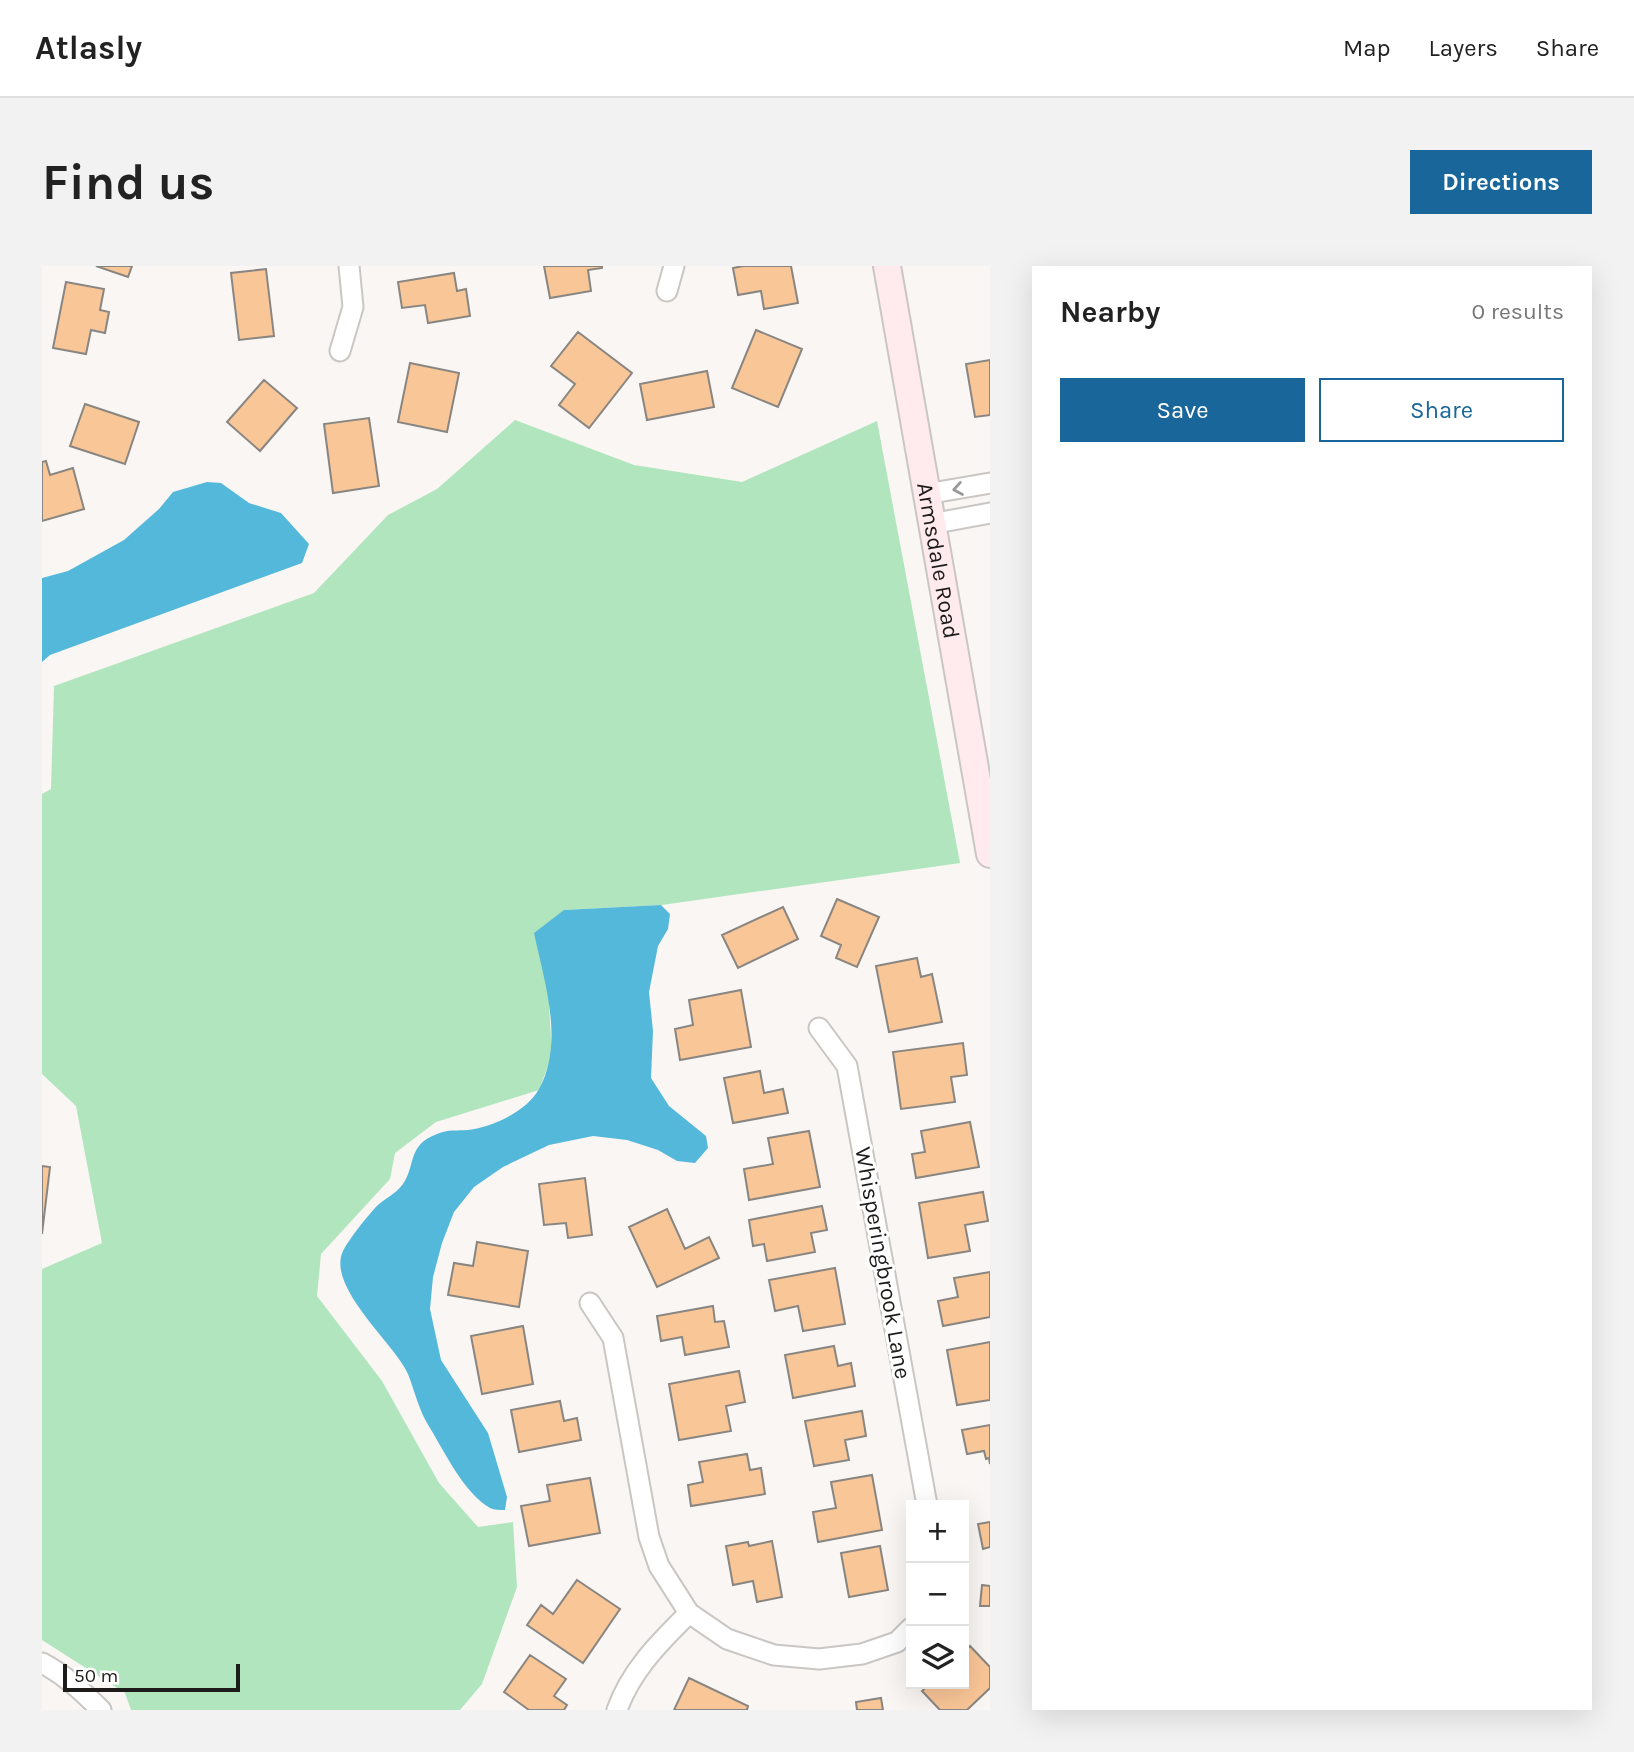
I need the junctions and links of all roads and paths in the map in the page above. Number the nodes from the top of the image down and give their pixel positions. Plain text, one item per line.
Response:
1 (349, 266) edge
2 (674, 266) edge
3 (887, 266) edge
4 (667, 291) dead end
5 (340, 351) dead end
6 (990, 483) edge
7 (926, 494) junction
8 (990, 513) edge
9 (931, 524) junction
10 (990, 854) edge
11 (819, 1028) dead end
12 (590, 1303) dead end
13 (926, 1500) edge
14 (689, 1613) junction
15 (906, 1633) edge
16 (42, 1663) edge
17 (101, 1710) edge
18 (617, 1710) edge

1 - 5 street
2 - 4 street
3 - 7 street, Armsdale Road
6 -> 7 street
7 - 9 street, Armsdale Road
8 - 9 street
9 - 10 street, Armsdale Road
11 - 13 street, Whisperingbrook Lane
12 - 14 street
14 - 15 street
14 - 18 street
16 - 17 street

